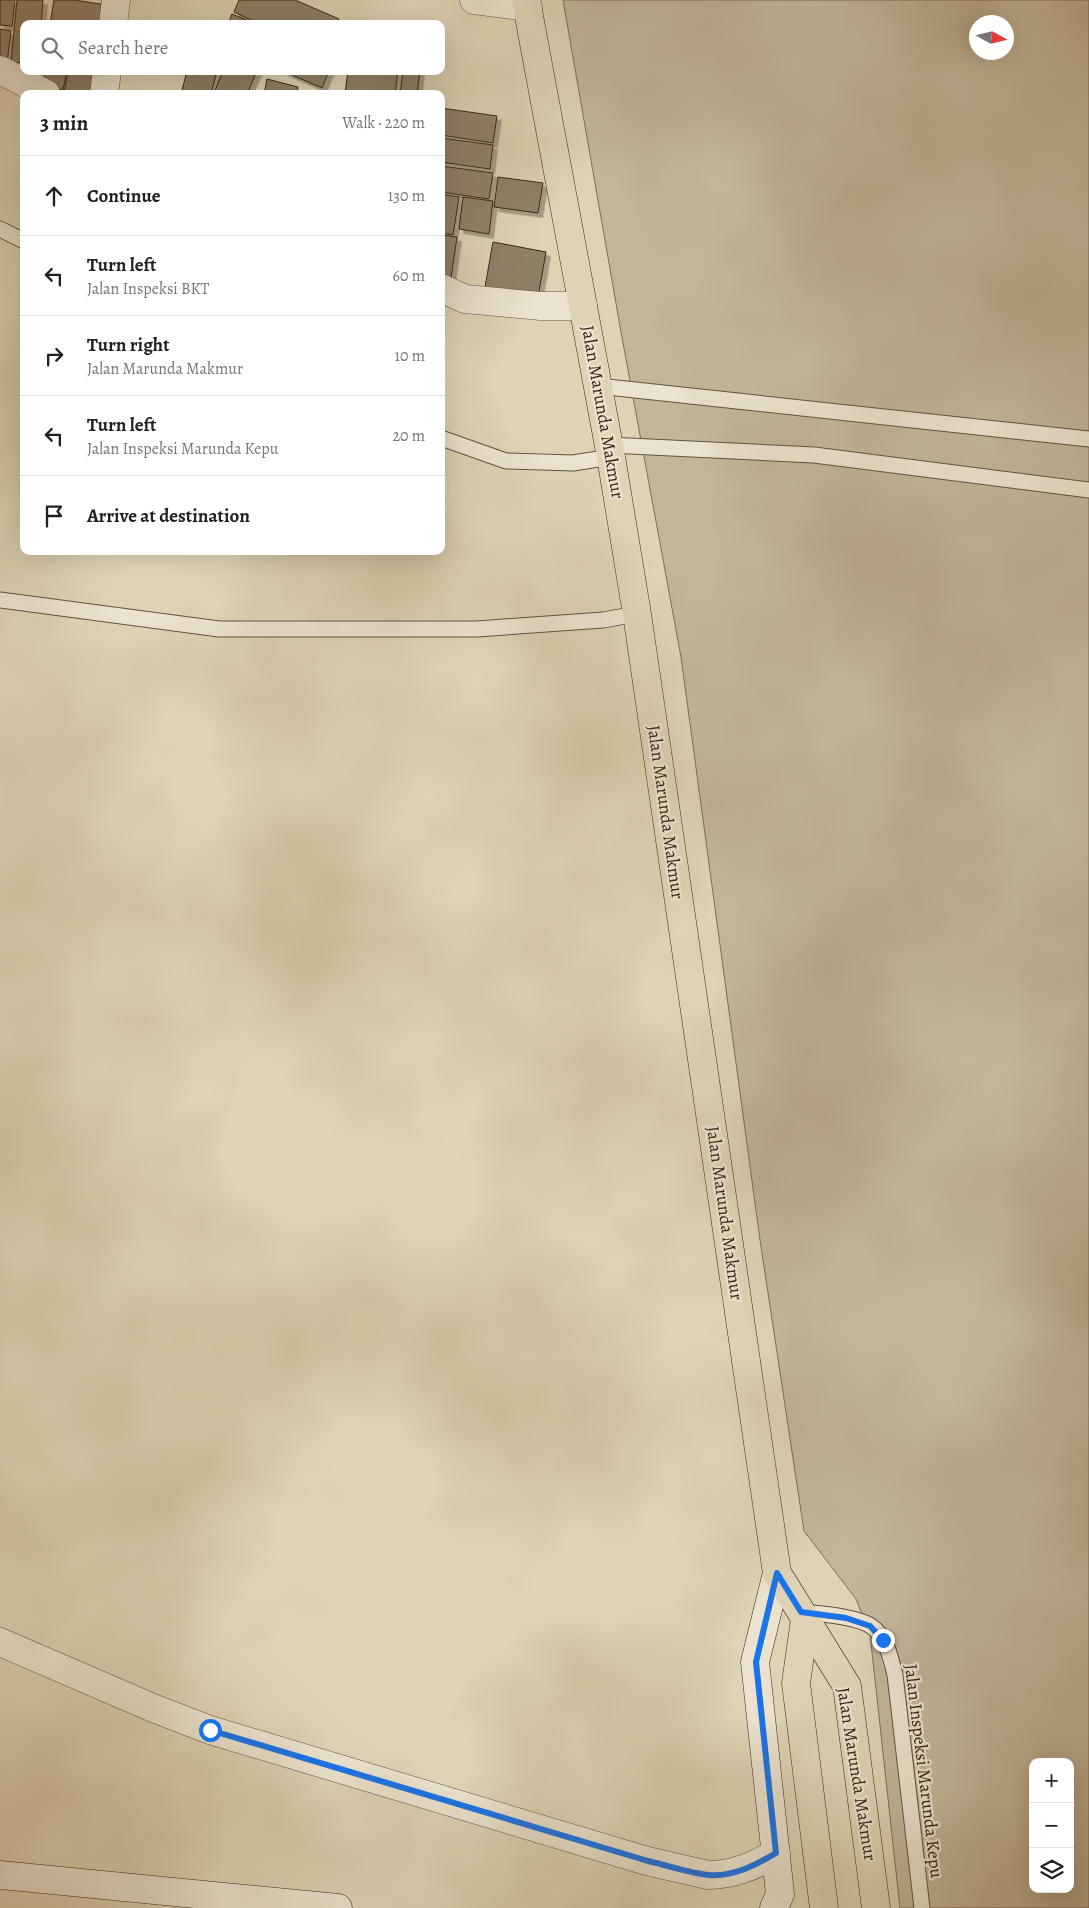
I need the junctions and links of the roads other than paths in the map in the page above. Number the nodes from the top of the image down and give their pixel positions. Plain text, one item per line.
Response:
1 (116, 0) edge
2 (474, 0) edge
3 (527, 3) edge
4 (114, 20) edge
5 (0, 70) edge
6 (106, 75) edge
7 (38, 90) edge
8 (105, 90) edge
9 (0, 229) edge
10 (20, 239) edge
11 (445, 290) edge
12 (583, 306) junction
13 (598, 386) junction
14 (445, 439) edge
15 (1089, 439) edge
16 (610, 451) junction
17 (1089, 490) edge
18 (0, 600) edge
19 (637, 614) junction
20 (777, 1573) junction
21 (803, 1616) junction
22 (0, 1642) edge
23 (776, 1853) junction
24 (0, 1875) edge
25 (338, 1908) edge
26 (774, 1908) edge
27 (824, 1908) edge
28 (876, 1908) edge
29 (922, 1908) edge

1 - 4 street
2 - 3 street
3 - 12 main road, Jalan Marunda Makmur
5 - 7 street
6 - 8 street
9 - 10 lane
11 - 12 street
12 - 13 main road, Jalan Marunda Makmur
13 - 15 lane
13 - 16 main road, Jalan Marunda Makmur
14 - 16 lane
16 - 17 lane
16 - 19 main road, Jalan Marunda Makmur
18 - 19 lane
19 - 20 main road, Jalan Marunda Makmur
20 - 21 main road, Jalan Marunda Makmur
20 - 23 street
21 - 27 main road
21 - 28 main road, Jalan Marunda Makmur
21 - 29 lane, Jalan Inspeksi Marunda Kepu
22 - 23 street
23 - 26 street
24 - 25 street

